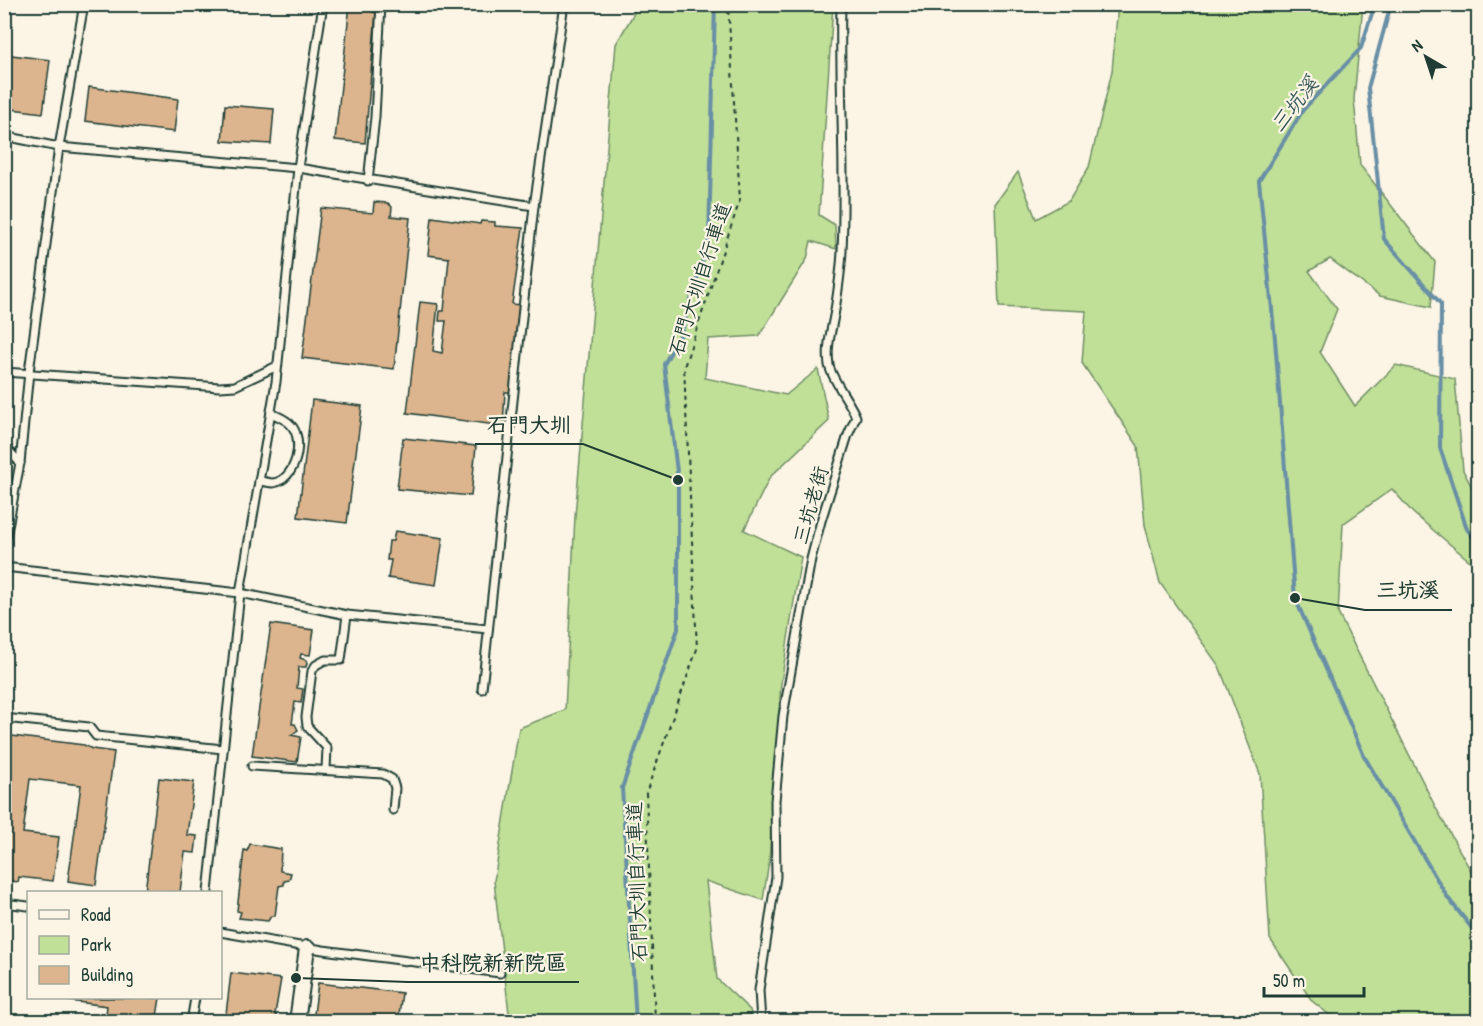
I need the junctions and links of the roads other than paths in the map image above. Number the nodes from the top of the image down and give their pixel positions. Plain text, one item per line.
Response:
1 (84, 4) edge
2 (323, 4) edge
3 (381, 4) edge
4 (564, 4) edge
5 (841, 4) edge
6 (1474, 4) edge
7 (1479, 10) edge
8 (4, 136) edge
9 (59, 147) junction
10 (298, 168) junction
11 (368, 181) junction
12 (534, 206) junction
13 (277, 366) junction
14 (4, 372) edge
15 (29, 372) junction
16 (271, 413) junction
17 (4, 445) edge
18 (20, 463) junction
19 (259, 481) junction
20 (4, 548) edge
21 (4, 567) edge
22 (240, 593) junction
23 (346, 615) junction
24 (488, 629) junction
25 (482, 688) dead end
26 (4, 718) edge
27 (224, 749) junction
28 (252, 766) dead end
29 (326, 769) junction
30 (393, 810) dead end
31 (208, 891) edge
32 (4, 903) edge
33 (27, 906) edge
34 (222, 932) edge
35 (308, 948) junction
36 (501, 973) dead end
37 (195, 999) edge
38 (191, 1022) edge
39 (297, 1022) edge
40 (761, 1022) edge

1 - 9 lane
2 - 10 lane
3 - 11 lane
4 - 12 lane
5 - 40 lane, 三坑老街
6 - 7 lane
8 - 9 lane
9 - 10 lane
9 - 15 lane
10 - 11 lane
10 - 13 lane
11 - 12 lane
12 - 24 lane
13 - 15 lane
13 - 16 lane
14 - 15 lane
15 - 18 lane
16 - 19 lane
16 - 19 lane
17 - 18 lane
18 - 20 lane
19 - 22 lane
21 - 22 lane
22 - 23 lane
22 - 27 lane
23 - 24 lane
23 - 29 lane
24 - 25 lane
26 - 27 lane
27 - 31 lane
28 - 29 lane
29 - 30 lane
32 - 33 lane
34 - 35 lane
35 - 36 lane
35 - 39 street
37 - 38 lane

